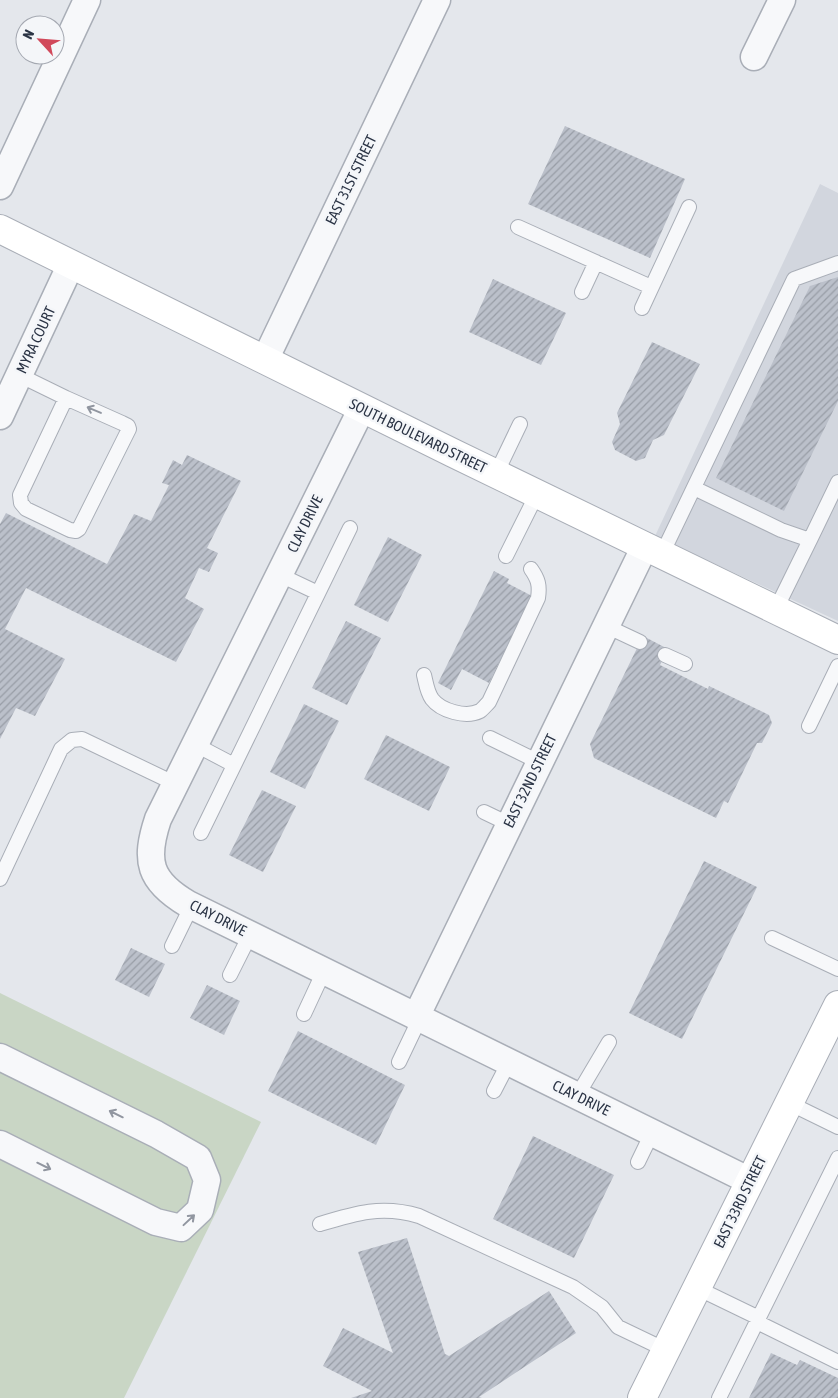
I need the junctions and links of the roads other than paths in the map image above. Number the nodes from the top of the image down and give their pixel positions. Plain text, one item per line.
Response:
1 (87, 0) edge
2 (437, 0) edge
3 (782, 0) edge
4 (754, 57) dead end
5 (0, 186) edge
6 (689, 207) dead end
7 (518, 227) dead end
8 (0, 229) edge
9 (596, 262) junction
10 (838, 263) edge
11 (72, 264) junction
12 (651, 287) junction
13 (582, 292) dead end
14 (642, 308) dead end
15 (265, 360) junction
16 (19, 375) junction
17 (66, 398) junction
18 (362, 408) junction
19 (0, 416) edge
20 (520, 424) dead end
21 (496, 474) junction
22 (838, 482) edge
23 (694, 488) junction
24 (537, 494) junction
25 (350, 528) dead end
26 (810, 540) junction
27 (653, 550) junction
28 (506, 556) dead end
29 (531, 569) dead end
30 (280, 574) junction
31 (318, 593) junction
32 (776, 609) junction
33 (606, 626) junction
34 (838, 640) edge
35 (640, 642) dead end
36 (665, 655) dead end
37 (685, 664) dead end
38 (838, 666) edge
39 (424, 676) dead end
40 (809, 726) dead end
41 (490, 738) dead end
42 (196, 744) junction
43 (540, 762) junction
44 (234, 765) junction
45 (176, 784) junction
46 (484, 812) dead end
47 (509, 824) junction
48 (201, 833) dead end
49 (0, 878) edge
50 (192, 905) junction
51 (250, 935) junction
52 (772, 938) dead end
53 (172, 946) dead end
54 (838, 969) edge
55 (324, 971) junction
56 (230, 975) dead end
57 (838, 1005) edge
58 (304, 1014) dead end
59 (418, 1017) junction
60 (609, 1042) dead end
61 (0, 1057) edge
62 (399, 1062) dead end
63 (508, 1062) junction
64 (494, 1091) dead end
65 (577, 1096) junction
66 (789, 1104) junction
67 (838, 1127) edge
68 (652, 1133) junction
69 (0, 1144) edge
70 (838, 1158) edge
71 (638, 1162) dead end
72 (750, 1181) junction
73 (320, 1224) dead end
74 (698, 1288) junction
75 (758, 1320) junction
76 (666, 1350) junction
77 (838, 1362) edge
78 (642, 1398) edge
79 (719, 1398) edge

1 - 5 street
2 - 15 street, EAST 31ST STREET
3 - 4 street
6 - 12 lane
7 - 9 lane
8 - 11 main road, SOUTH BOULEVARD STREET
9 - 12 lane
9 - 13 lane
10 - 23 lane
11 - 15 main road, SOUTH BOULEVARD STREET
11 - 16 street, MYRA COURT
12 - 14 lane
15 - 18 main road, SOUTH BOULEVARD STREET
16 - 17 lane
16 - 19 street, MYRA COURT
17 -> 17 lane
18 - 21 main road, SOUTH BOULEVARD STREET
18 - 30 street, CLAY DRIVE
20 - 21 lane
21 - 24 main road, SOUTH BOULEVARD STREET
22 - 26 lane
23 - 26 lane
23 - 27 lane
24 - 27 main road, SOUTH BOULEVARD STREET
24 - 28 lane
25 - 31 lane
26 - 32 lane
27 - 32 main road, SOUTH BOULEVARD STREET
27 - 33 street, EAST 32ND STREET
29 - 39 lane
30 - 31 lane
30 - 42 street, CLAY DRIVE
31 - 44 lane
32 - 34 main road, SOUTH BOULEVARD STREET
33 - 35 lane
33 - 43 street, EAST 32ND STREET
36 - 37 lane
38 - 40 lane
41 - 43 lane
42 - 44 lane
42 - 45 street, CLAY DRIVE
43 - 47 street, EAST 32ND STREET
44 - 48 lane
45 - 49 lane
45 - 50 street, CLAY DRIVE
46 - 47 lane
47 - 59 street, EAST 32ND STREET
50 - 51 street, CLAY DRIVE
50 - 53 lane
51 - 55 street, CLAY DRIVE
51 - 56 lane
52 - 54 lane
55 - 58 lane
55 - 59 street, CLAY DRIVE
57 - 66 main road, EAST 33RD STREET
59 - 62 lane
59 - 63 street, CLAY DRIVE
60 - 65 lane
69 -> 61 street
63 - 64 lane
63 - 65 street, CLAY DRIVE
65 - 68 street, CLAY DRIVE
66 - 67 lane
66 - 72 main road, EAST 33RD STREET
68 - 71 lane
68 - 72 street, CLAY DRIVE
70 - 75 lane
72 - 74 main road, EAST 33RD STREET
73 - 76 lane
74 - 75 lane
74 - 76 main road, EAST 33RD STREET
75 - 77 lane
75 - 79 lane
76 - 78 main road, EAST 33RD STREET

